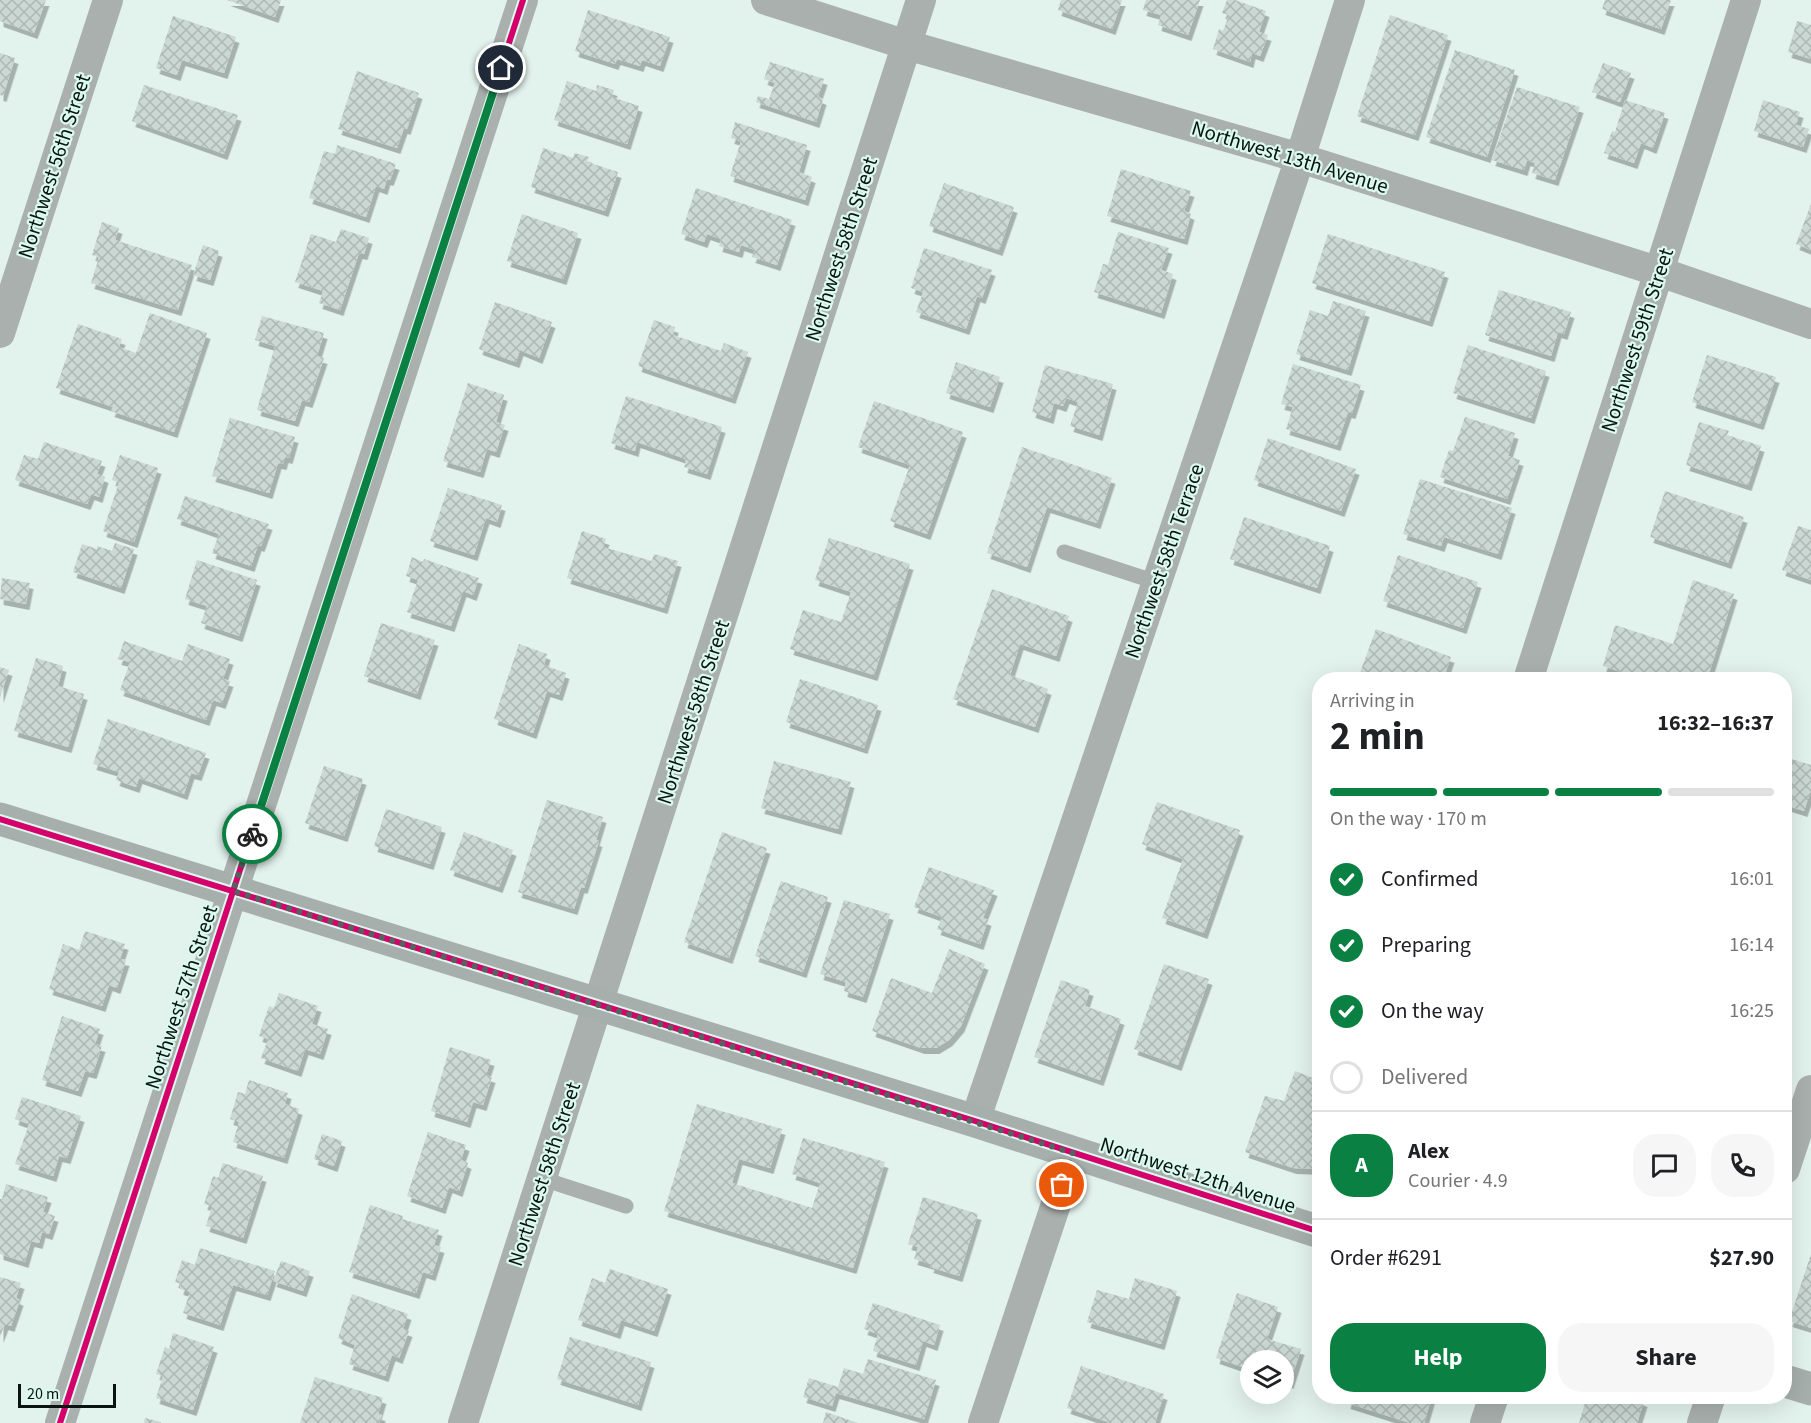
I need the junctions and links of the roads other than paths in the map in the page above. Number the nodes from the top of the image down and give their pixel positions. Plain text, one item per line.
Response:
1 (108, 0) edge
2 (523, 0) edge
3 (766, 0) edge
4 (921, 0) edge
5 (1350, 0) edge
6 (1746, 0) edge
7 (907, 45) junction
8 (1300, 158) junction
9 (1660, 272) junction
10 (2, 316) edge
11 (1811, 324) edge
12 (1064, 552) dead end
13 (1156, 582) junction
14 (1531, 672) edge
15 (0, 819) edge
16 (233, 891) junction
17 (600, 1005) junction
18 (1811, 1090) edge
19 (975, 1121) junction
20 (1792, 1148) edge
21 (1073, 1153) junction
22 (543, 1179) junction
23 (626, 1206) dead end
24 (1312, 1229) edge
25 (1792, 1383) edge
26 (1811, 1389) edge
27 (1491, 1404) edge
28 (1708, 1404) edge
29 (60, 1423) edge
30 (464, 1423) edge
31 (983, 1423) edge
32 (1485, 1423) edge
33 (1702, 1423) edge

1 - 10 street, Northwest 56th Street
2 - 16 street, Northwest 57th Street
3 - 7 street, Northwest 13th Avenue
4 - 7 street, Northwest 58th Street
5 - 8 street, Northwest 58th Terrace
6 - 9 street, Northwest 59th Street
7 - 8 street, Northwest 13th Avenue
7 - 17 street, Northwest 58th Street
8 - 9 street, Northwest 13th Avenue
8 - 13 street, Northwest 58th Terrace
9 - 11 street, Northwest 13th Avenue
9 - 14 street, Northwest 59th Street
12 - 13 lane
13 - 19 street, Northwest 58th Terrace
15 - 16 main road, Northwest 12th Avenue
16 - 17 main road, Northwest 12th Avenue
16 - 29 street, Northwest 57th Street
17 - 19 main road, Northwest 12th Avenue
17 - 22 street, Northwest 58th Street
18 - 20 street
19 - 21 main road, Northwest 12th Avenue
21 - 24 main road, Northwest 12th Avenue
21 - 31 street
22 - 23 lane
22 - 30 street, Northwest 58th Street
25 - 26 main road
27 - 32 street
28 - 33 street

